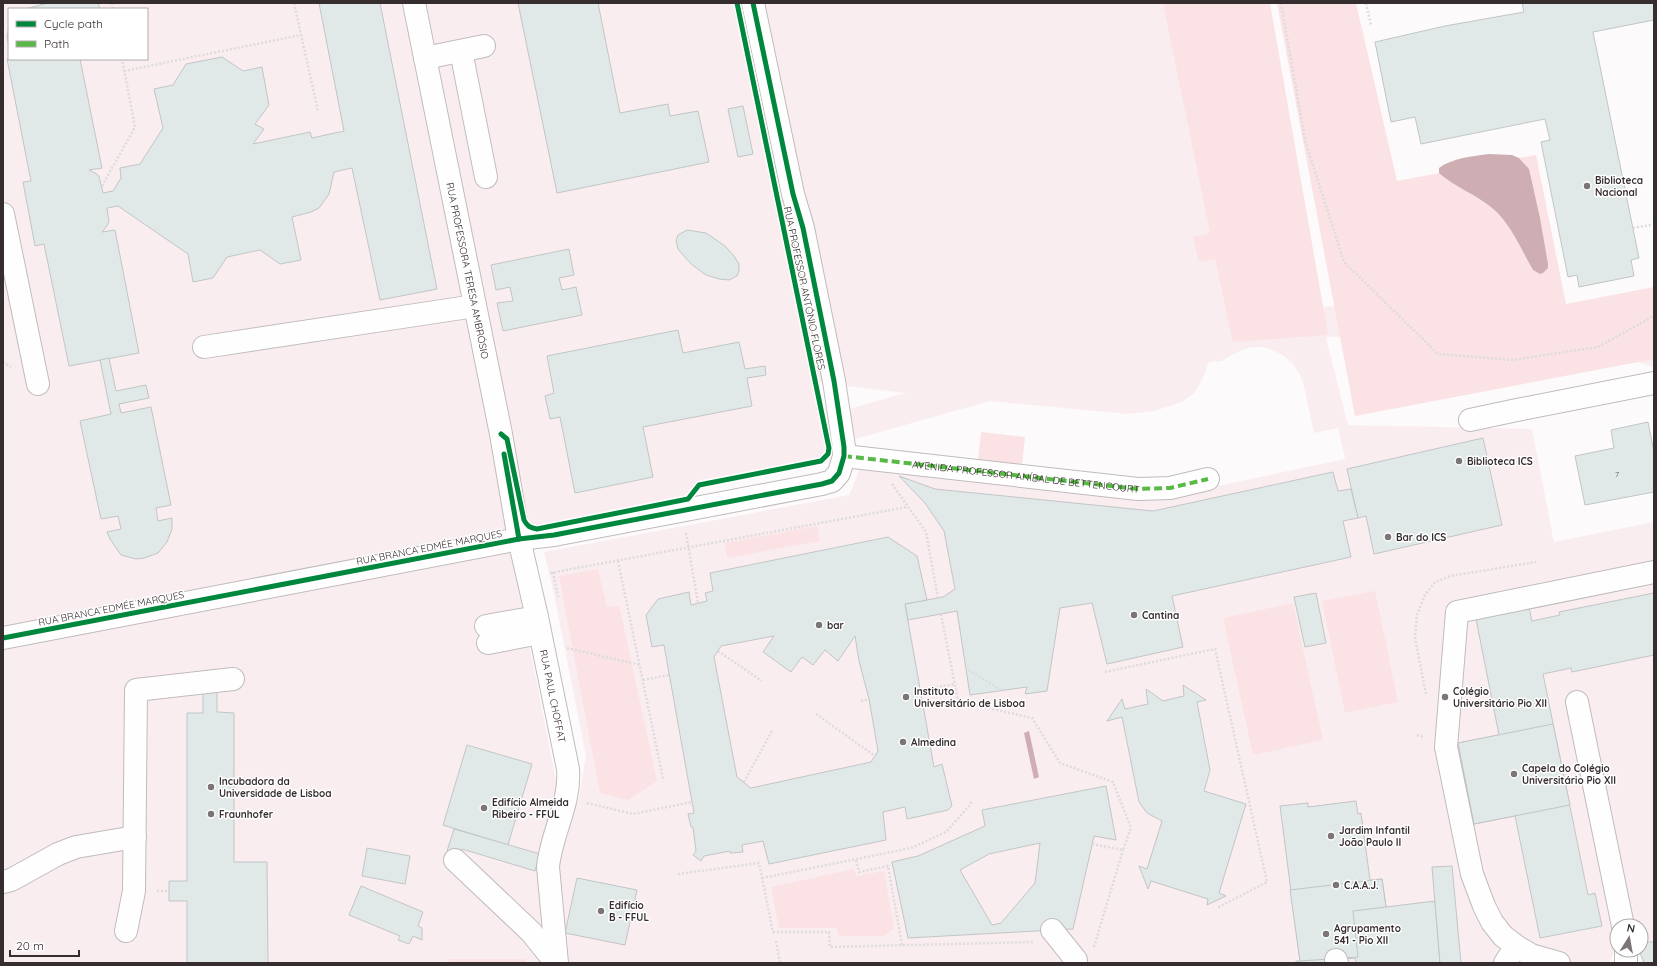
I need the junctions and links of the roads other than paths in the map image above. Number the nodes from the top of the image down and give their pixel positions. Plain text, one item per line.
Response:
1 (414, 3) edge
2 (753, 3) edge
3 (484, 46) dead end
4 (461, 51) junction
5 (425, 58) junction
6 (486, 177) dead end
7 (3, 214) edge
8 (475, 306) junction
9 (204, 347) dead end
10 (1654, 383) edge
11 (38, 384) dead end
12 (1470, 420) dead end
13 (844, 456) junction
14 (1208, 479) dead end
15 (519, 539) junction
16 (1654, 572) edge
17 (538, 625) junction
18 (487, 635) dead end
19 (3, 638) edge
20 (234, 679) dead end
21 (1577, 702) dead end
22 (135, 837) junction
23 (455, 860) dead end
24 (6, 884) edge
25 (1621, 918) edge
26 (1052, 930) dead end
27 (126, 931) dead end
28 (1510, 955) edge
29 (557, 963) edge
30 (1076, 963) edge
31 (1559, 963) edge

1 - 5 street, RUA PROFESSORA TERESA AMBRÓSIO
2 - 13 street, RUA PROFESSOR ANTÓNIO FLORES
3 - 4 street
4 - 5 street
4 - 6 street
5 - 8 street, RUA PROFESSORA TERESA AMBRÓSIO
7 - 11 street
8 - 9 street
8 - 15 street, RUA PROFESSORA TERESA AMBRÓSIO
10 - 12 street
13 - 14 street, AVENIDA PROFESSOR ANÍBAL DE BETTENCOURT
13 - 15 street, RUA BRANCA EDMÉE MARQUES
15 - 17 street, RUA PAUL CHOFFAT
15 - 19 street, RUA BRANCA EDMÉE MARQUES
16 - 28 street
17 - 18 street
17 - 29 street, RUA PAUL CHOFFAT
20 - 22 street
21 - 25 street
22 - 24 street
22 - 27 street
23 - 29 street
26 - 30 street
28 - 31 street

